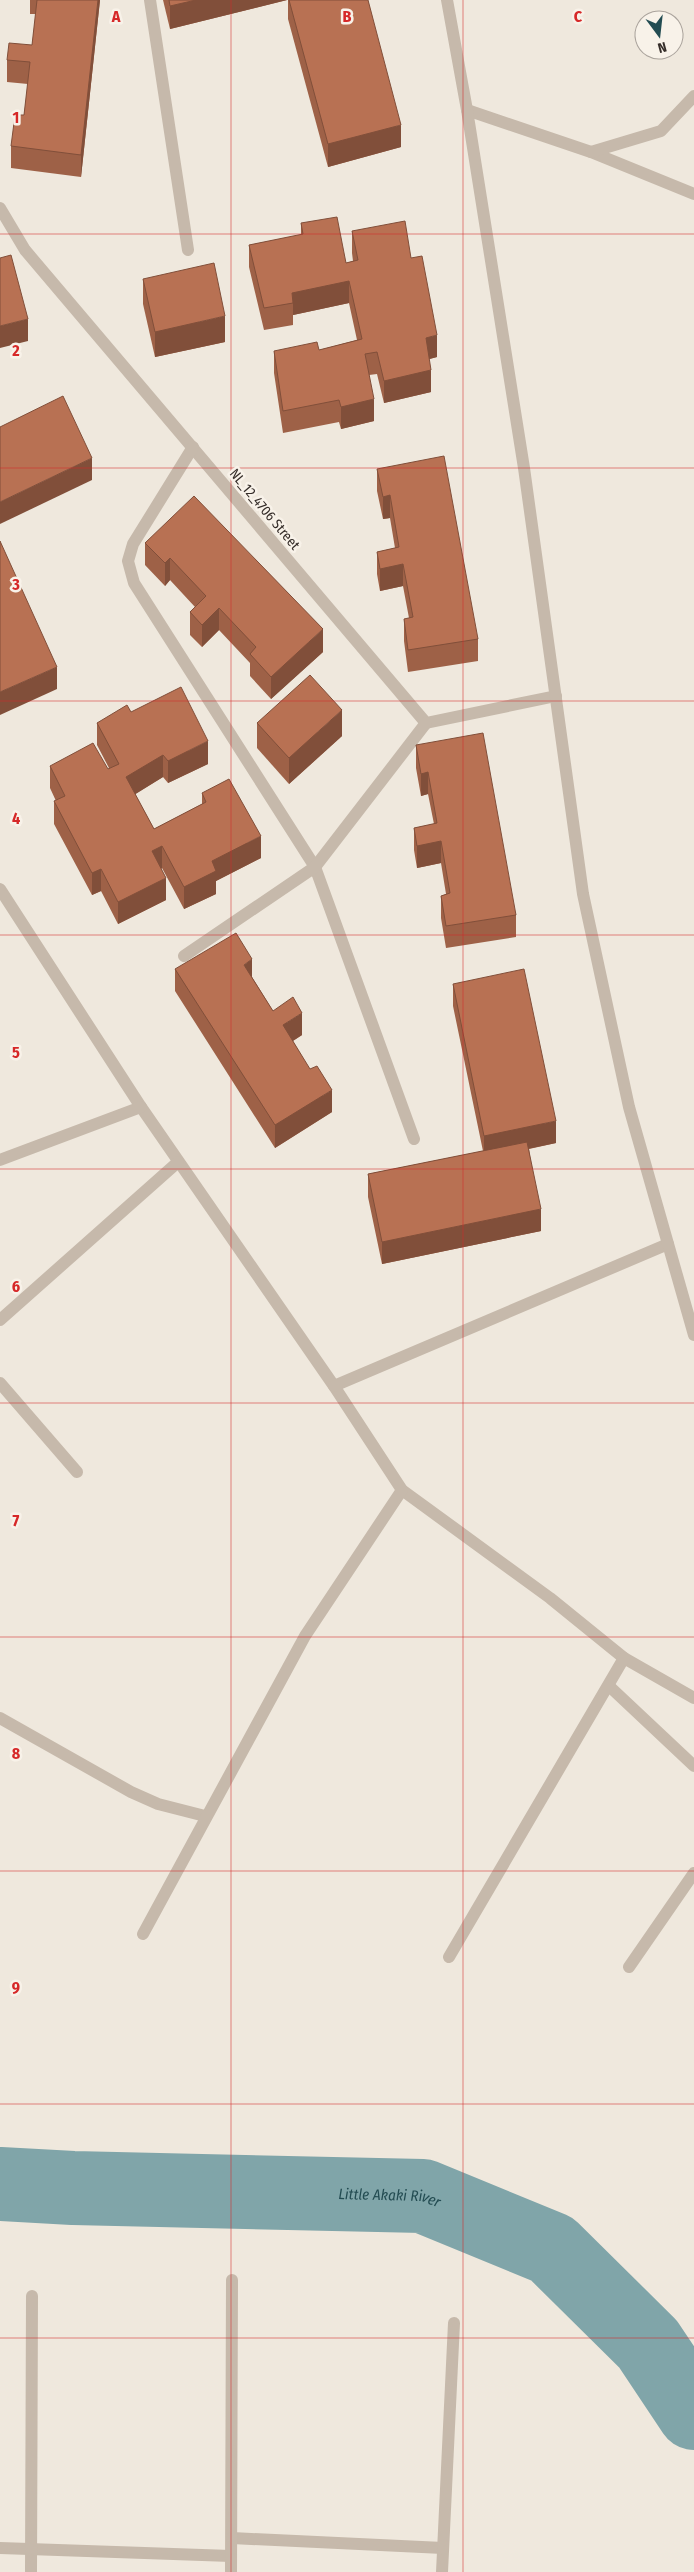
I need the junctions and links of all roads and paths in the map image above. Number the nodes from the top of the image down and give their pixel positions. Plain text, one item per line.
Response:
1 (150, 0) edge
2 (447, 0) edge
3 (694, 96) edge
4 (467, 110) junction
5 (591, 152) junction
6 (694, 194) edge
7 (0, 208) edge
8 (188, 250) dead end
9 (193, 447) junction
10 (556, 696) junction
11 (426, 723) junction
12 (315, 866) junction
13 (0, 888) edge
14 (184, 956) dead end
15 (141, 1107) junction
16 (414, 1139) dead end
17 (0, 1160) edge
18 (178, 1162) junction
19 (668, 1244) junction
20 (0, 1320) edge
21 (694, 1335) edge
22 (0, 1383) edge
23 (334, 1386) junction
24 (77, 1472) dead end
25 (402, 1490) junction
26 (624, 1658) junction
27 (609, 1686) junction
28 (694, 1698) edge
29 (0, 1718) edge
30 (694, 1766) edge
31 (205, 1816) junction
32 (694, 1873) edge
33 (143, 1934) dead end
34 (449, 1957) dead end
35 (629, 1967) dead end
36 (232, 2280) dead end
37 (32, 2296) dead end
38 (454, 2322) dead end
39 (232, 2538) junction
40 (0, 2548) edge
41 (443, 2548) junction
42 (31, 2549) junction
43 (231, 2556) junction
44 (31, 2572) edge
45 (231, 2572) edge
46 (442, 2572) edge

1 - 8 street
2 - 4 street
3 - 5 street
4 - 5 street
4 - 10 street
5 - 6 street
7 - 9 street, NL_12_4706 Street
9 - 11 street, NL_12_4706 Street
9 - 12 street
10 - 11 street
10 - 19 street
11 - 12 street
12 - 14 street
12 - 16 street
13 - 15 street
15 - 17 street
15 - 18 street
18 - 20 street
18 - 23 street
19 - 21 street
19 - 23 street
22 - 24 street
23 - 25 street
25 - 26 street
25 - 31 street
26 - 27 street
26 - 28 street
27 - 30 street
27 - 34 street
29 - 31 street
31 - 33 street
32 - 35 street
36 - 39 street
37 - 42 street
38 - 41 street
39 - 41 street
39 - 43 street
40 - 42 street
41 - 46 street
42 - 43 street
42 - 44 street
43 - 45 street

